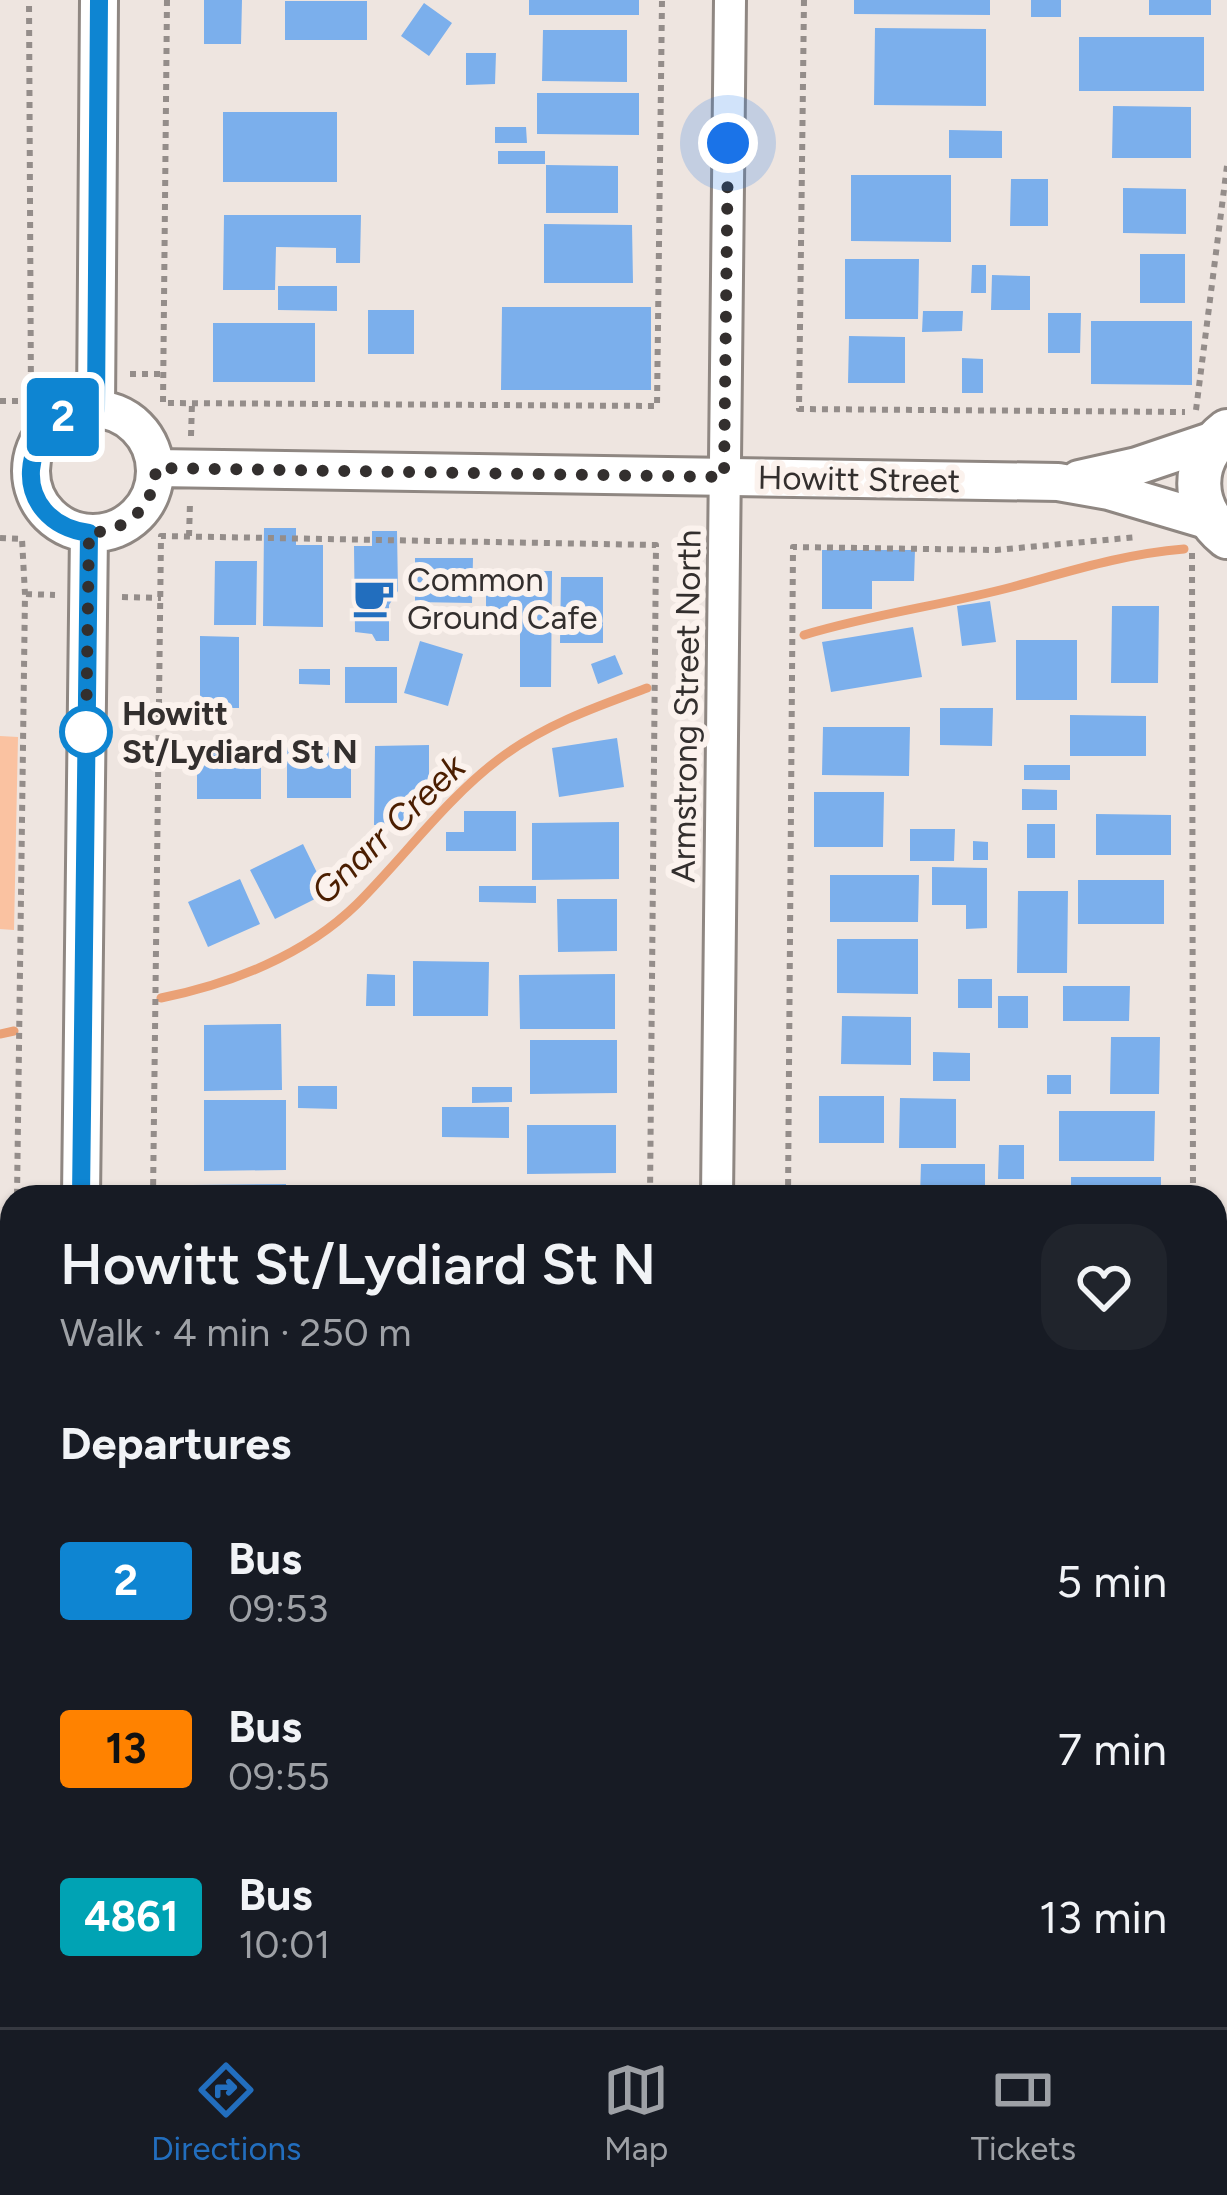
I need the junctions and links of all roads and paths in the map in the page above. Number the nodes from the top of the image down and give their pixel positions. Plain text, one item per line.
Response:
1 (28, 0) edge
2 (99, 0) edge
3 (167, 0) edge
4 (662, 0) edge
5 (730, 0) edge
6 (804, 0) edge
7 (1227, 166) edge
8 (0, 400) edge
9 (96, 409) junction
10 (1224, 432) edge
11 (15, 467) edge
12 (156, 468) junction
13 (724, 477) junction
14 (1058, 482) junction
15 (89, 533) junction
16 (1214, 535) edge
17 (1149, 536) dead end
18 (0, 538) edge
19 (17, 1185) edge
20 (81, 1185) edge
21 (154, 1185) edge
22 (650, 1185) edge
23 (717, 1185) edge
24 (788, 1185) edge
25 (1193, 1185) edge

1 - 8 path
2 - 9 street
3 - 4 path
5 - 13 street, Armstrong Street North
6 - 7 path
9 - 11 street
9 - 12 street
10 - 14 street, Howitt Street
10 - 16 main road
11 - 15 street
12 - 13 street, Howitt Street
12 - 15 street
13 - 14 street, Howitt Street
13 - 23 street, Armstrong Street North
14 - 16 street, Howitt Street
15 - 20 street
16 - 25 path
17 - 24 path
18 - 19 path
21 - 22 path

